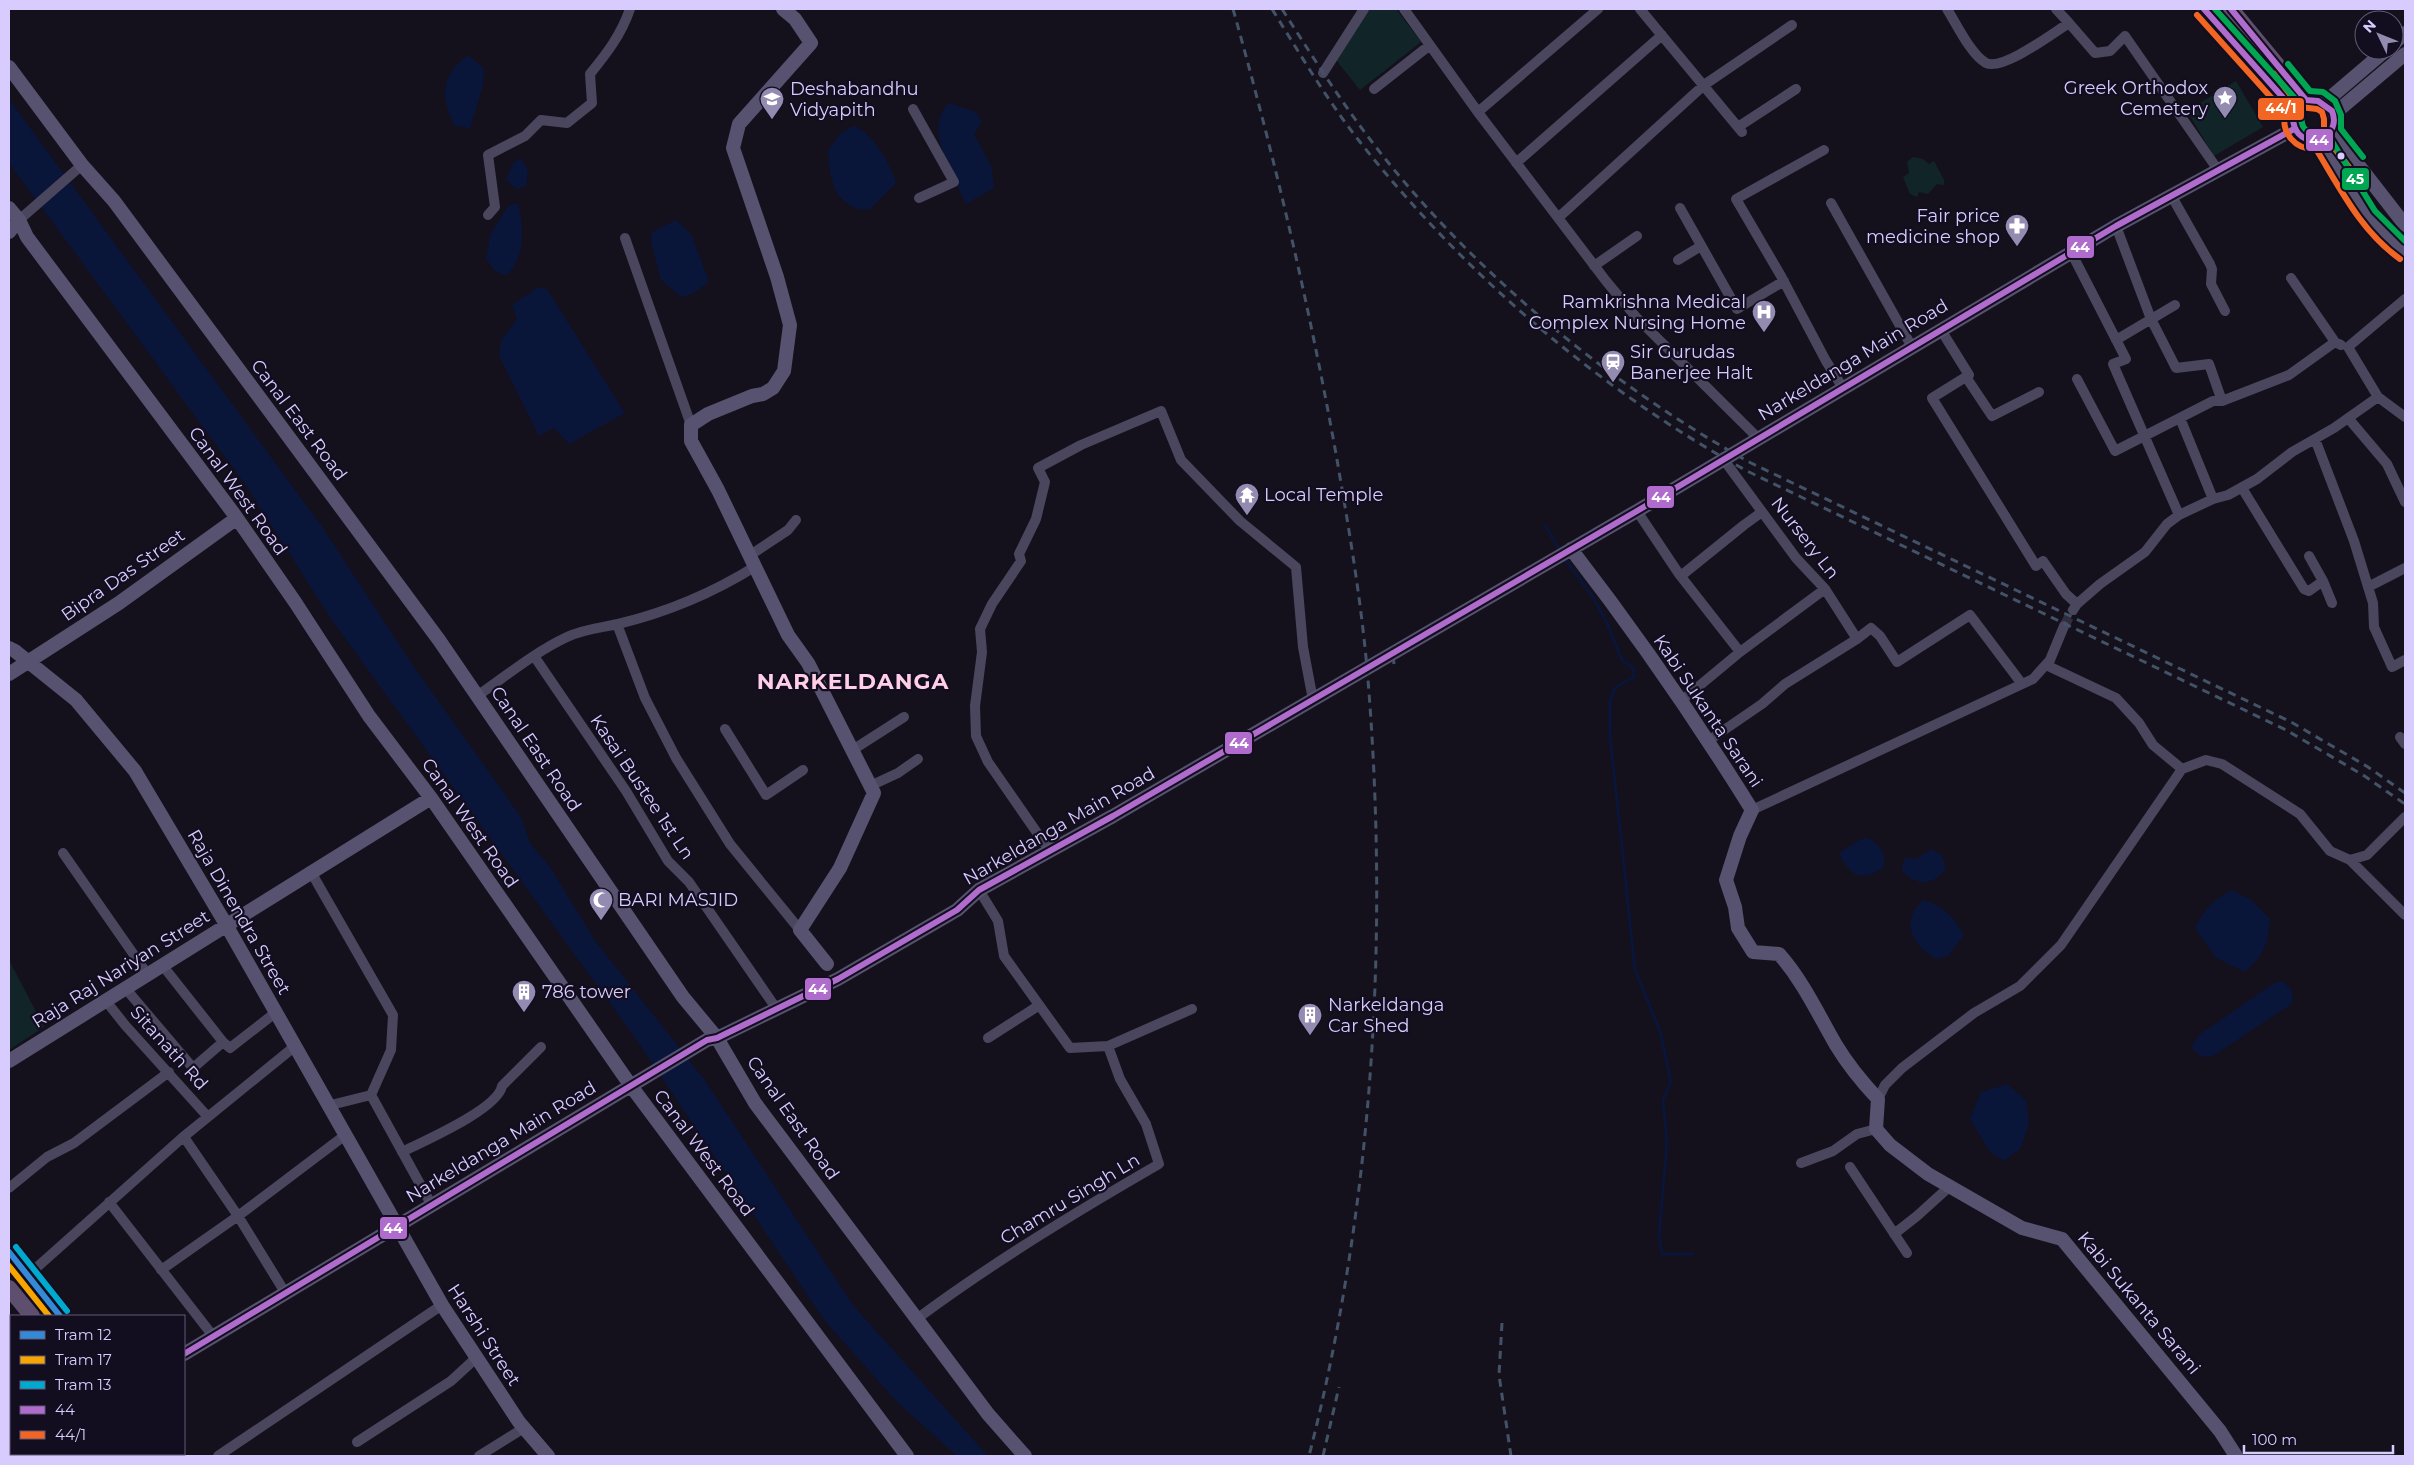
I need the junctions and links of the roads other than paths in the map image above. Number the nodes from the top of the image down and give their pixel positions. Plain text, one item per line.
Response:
1 (630, 9) edge
2 (783, 9) edge
3 (1364, 9) edge
4 (1404, 9) edge
5 (1598, 9) edge
6 (1640, 9) edge
7 (1947, 9) edge
8 (2056, 9) edge
9 (2204, 9) edge
10 (2230, 9) edge
11 (2069, 23) junction
12 (1792, 24) dead end
13 (1662, 35) junction
14 (1430, 45) junction
15 (2405, 54) edge
16 (2374, 60) edge
17 (9, 67) edge
18 (1323, 73) dead end
19 (1704, 85) junction
20 (1374, 89) dead end
21 (1796, 89) dead end
22 (2324, 102) junction
23 (2300, 105) junction
24 (913, 109) dead end
25 (1478, 112) junction
26 (2334, 114) junction
27 (2294, 129) junction
28 (2332, 131) junction
29 (2321, 140) junction
30 (1824, 150) dead end
31 (1516, 163) junction
32 (82, 165) junction
33 (2218, 170) junction
34 (2171, 195) junction
35 (920, 198) dead end
36 (1830, 203) dead end
37 (9, 208) edge
38 (1680, 208) dead end
39 (488, 215) dead end
40 (23, 216) junction
41 (1558, 218) junction
42 (2116, 226) junction
43 (2405, 226) edge
44 (9, 232) edge
45 (1637, 236) dead end
46 (625, 238) dead end
47 (1701, 246) junction
48 (2071, 252) junction
49 (2405, 252) edge
50 (1678, 260) dead end
51 (1594, 266) junction
52 (2291, 278) dead end
53 (1784, 282) junction
54 (2405, 299) edge
55 (2175, 305) dead end
56 (2225, 311) dead end
57 (2150, 319) junction
58 (1941, 330) junction
59 (2116, 340) junction
60 (2334, 342) junction
61 (1912, 347) junction
62 (2348, 347) junction
63 (1966, 377) junction
64 (2077, 379) dead end
65 (1843, 388) junction
66 (2039, 392) dead end
67 (2378, 396) junction
68 (2222, 401) junction
69 (2405, 417) edge
70 (2180, 418) junction
71 (2348, 418) junction
72 (691, 425) junction
73 (2145, 435) junction
74 (1758, 438) junction
75 (2315, 439) junction
76 (1724, 460) junction
77 (2242, 488) junction
78 (2214, 499) junction
79 (2405, 502) edge
80 (1637, 511) junction
81 (1762, 512) junction
82 (2179, 515) junction
83 (236, 518) junction
84 (796, 520) dead end
85 (1571, 549) junction
86 (2309, 556) dead end
87 (752, 561) junction
88 (2405, 568) edge
89 (1682, 575) junction
90 (2323, 581) junction
91 (2368, 587) junction
92 (1825, 589) junction
93 (2332, 603) dead end
94 (617, 624) junction
95 (2064, 626) tunnel mouth
96 (1857, 639) junction
97 (9, 648) edge
98 (1740, 652) junction
99 (534, 656) junction
100 (2405, 660) edge
101 (29, 662) junction
102 (2046, 665) junction
103 (9, 674) edge
104 (2022, 684) junction
105 (477, 696) junction
106 (1313, 700) junction
107 (1681, 701) junction
108 (904, 717) dead end
109 (725, 729) dead end
110 (1708, 741) junction
111 (851, 750) junction
112 (918, 760) dead end
113 (2182, 769) junction
114 (803, 770) dead end
115 (870, 786) junction
116 (431, 798) junction
117 (1752, 810) junction
118 (2405, 817) edge
119 (1049, 850) junction
120 (63, 853) dead end
121 (2350, 860) junction
122 (311, 872) junction
123 (979, 890) junction
124 (2405, 915) edge
125 (227, 926) junction
126 (800, 930) junction
127 (827, 964) dead end
128 (163, 966) junction
129 (148, 975) junction
130 (126, 989) junction
131 (106, 1000) junction
132 (1038, 1006) junction
133 (776, 1008) junction
134 (1192, 1009) dead end
135 (275, 1013) junction
136 (988, 1038) dead end
137 (712, 1039) junction
138 (223, 1042) junction
139 (1108, 1046) junction
140 (294, 1047) junction
141 (541, 1047) dead end
142 (9, 1061) edge
143 (169, 1072) junction
144 (631, 1086) junction
145 (371, 1095) junction
146 (1878, 1100) junction
147 (327, 1106) junction
148 (208, 1117) junction
149 (1876, 1128) junction
150 (344, 1136) junction
151 (184, 1137) junction
152 (402, 1152) junction
153 (1802, 1163) dead end
154 (1850, 1167) dead end
155 (1949, 1187) junction
156 (9, 1188) edge
157 (109, 1202) junction
158 (431, 1204) junction
159 (238, 1216) junction
160 (396, 1228) junction
161 (1894, 1234) junction
162 (1907, 1253) dead end
163 (9, 1255) edge
164 (161, 1270) junction
165 (26, 1277) junction
166 (9, 1288) edge
167 (286, 1294) junction
168 (442, 1306) junction
169 (31, 1315) edge
170 (57, 1315) edge
171 (918, 1318) junction
172 (214, 1336) junction
173 (185, 1353) edge
174 (476, 1358) junction
175 (524, 1428) junction
176 (357, 1442) dead end
177 (218, 1456) edge
178 (479, 1456) edge
179 (548, 1456) edge
180 (907, 1456) edge
181 (1025, 1456) edge
182 (2236, 1456) edge

1 - 39 street
2 - 72 main road
3 - 18 street
4 - 14 street
5 - 25 street
6 - 13 street
7 - 11 street
8 - 11 street
9 - 23 main road
10 - 23 main road
11 - 33 street
12 - 19 street
13 - 19 street
13 - 31 street
14 - 20 street
14 - 25 street
15 - 26 main road
16 - 22 main road
17 - 32 main road, Canal East Road
19 - 21 street
19 - 41 street
22 - 23 main road
22 - 26 main road
23 - 27 main road
24 - 35 street
25 - 31 street
26 - 28 main road
27 - 29 main road
27 - 33 main road, Narkeldanga Main Road
28 - 29 main road
28 - 43 main road
29 - 49 main road
30 - 53 street
31 - 41 street
32 - 40 street
32 - 105 main road, Canal East Road
33 - 34 main road, Narkeldanga Main Road
34 - 42 main road, Narkeldanga Main Road
34 - 56 street
36 - 61 street
37 - 40 main road, Canal West Road
38 - 47 street
40 - 44 main road
40 - 83 main road, Canal West Road
41 - 51 street
42 - 48 main road, Narkeldanga Main Road
42 - 57 street
45 - 51 street
46 - 72 street
47 - 50 street
47 - 53 street
48 - 58 main road, Narkeldanga Main Road
48 - 59 street
51 - 74 street
52 - 60 street
53 - 65 street
54 - 62 street
55 - 57 street
57 - 59 street
57 - 68 street
58 - 61 main road, Narkeldanga Main Road
58 - 63 street
59 - 73 street
60 - 62 street
60 - 68 street
61 - 65 main road, Narkeldanga Main Road
62 - 67 street
63 - 66 street
63 - 82 street
64 - 73 street
65 - 74 main road, Narkeldanga Main Road
67 - 69 street
67 - 71 street
68 - 70 street
70 - 73 street
70 - 78 street
71 - 75 street
71 - 79 street
72 - 87 main road
73 - 82 street
74 - 76 main road, Narkeldanga Main Road
75 - 77 street
75 - 91 street
76 - 80 main road, Narkeldanga Main Road
76 - 81 street, Nursery Ln
77 - 78 street
77 - 90 street
78 - 82 street
80 - 85 main road, Narkeldanga Main Road
80 - 89 street
81 - 89 street
81 - 92 street, Nursery Ln
83 - 101 main road, Bipra Das Street
83 - 116 main road, Canal West Road
84 - 87 street
85 - 106 main road, Narkeldanga Main Road
85 - 107 main road, Kabi Sukanta Sarani
86 - 90 street
87 - 94 street
87 - 111 main road
88 - 91 street
89 - 98 street
90 - 93 street
91 - 100 street
92 - 96 street, Nursery Ln
92 - 98 street
94 - 99 street
94 - 126 street
95 - 102 street
96 - 104 street
96 - 110 street
97 - 101 main road, Raja Dinendra Street
98 - 107 street
99 - 105 street
99 - 133 street, Kasai Bustee 1st Ln
101 - 103 main road, Bipra Das Street
101 - 125 main road, Raja Dinendra Street
102 - 104 street
102 - 113 street
104 - 117 street
105 - 137 main road, Canal East Road
106 - 119 main road, Narkeldanga Main Road
106 - 119 street
107 - 110 main road, Kabi Sukanta Sarani
108 - 111 street
109 - 114 street
110 - 117 main road, Kabi Sukanta Sarani
111 - 115 main road
112 - 115 street
113 - 121 street
113 - 146 street
115 - 126 main road
116 - 122 main road, Raja Raj Nariyan Street
116 - 144 main road, Canal West Road
117 - 146 main road, Kabi Sukanta Sarani
118 - 121 street
119 - 123 main road, Narkeldanga Main Road
120 - 129 street
121 - 124 street
122 - 125 main road, Raja Raj Nariyan Street
122 - 145 street
123 - 132 street
123 - 133 main road, Narkeldanga Main Road
125 - 128 main road, Raja Raj Nariyan Street
125 - 135 main road, Raja Dinendra Street
126 - 127 main road
128 - 129 main road, Raja Raj Nariyan Street
128 - 138 street
129 - 130 main road, Raja Raj Nariyan Street
130 - 131 main road, Raja Raj Nariyan Street
130 - 138 street
131 - 142 main road, Raja Raj Nariyan Street
131 - 143 street, Sitanath Rd
132 - 136 street
132 - 139 street
133 - 137 main road, Narkeldanga Main Road
134 - 139 street
135 - 138 street
135 - 140 main road, Raja Dinendra Street
137 - 144 main road, Narkeldanga Main Road
137 - 171 main road, Canal East Road
139 - 171 street, Chamru Singh Ln
140 - 147 main road, Raja Dinendra Street
140 - 148 street
141 - 152 street
143 - 148 street, Sitanath Rd
143 - 156 street
144 - 158 main road, Narkeldanga Main Road
144 - 180 main road, Canal West Road
145 - 147 street
145 - 152 street
146 - 149 main road
147 - 150 main road, Raja Dinendra Street
148 - 151 street
149 - 153 street
149 - 155 main road, Kabi Sukanta Sarani
150 - 159 street
150 - 160 main road, Raja Dinendra Street
151 - 157 street
151 - 159 street
152 - 158 street
154 - 161 street
155 - 161 street
155 - 182 main road, Kabi Sukanta Sarani
157 - 164 street
157 - 165 street
158 - 160 main road, Narkeldanga Main Road
159 - 164 street
159 - 167 street
160 - 167 main road, Narkeldanga Main Road
160 - 168 main road, Harshi Street
161 - 162 street
163 - 165 main road
164 - 172 street
165 - 170 main road
166 - 169 main road
167 - 172 main road, Narkeldanga Main Road
168 - 174 main road, Harshi Street
168 - 177 street
171 - 181 main road, Canal East Road
172 - 173 main road, Narkeldanga Main Road
174 - 175 main road, Harshi Street
174 - 176 street
175 - 178 street
175 - 179 main road, Harshi Street

